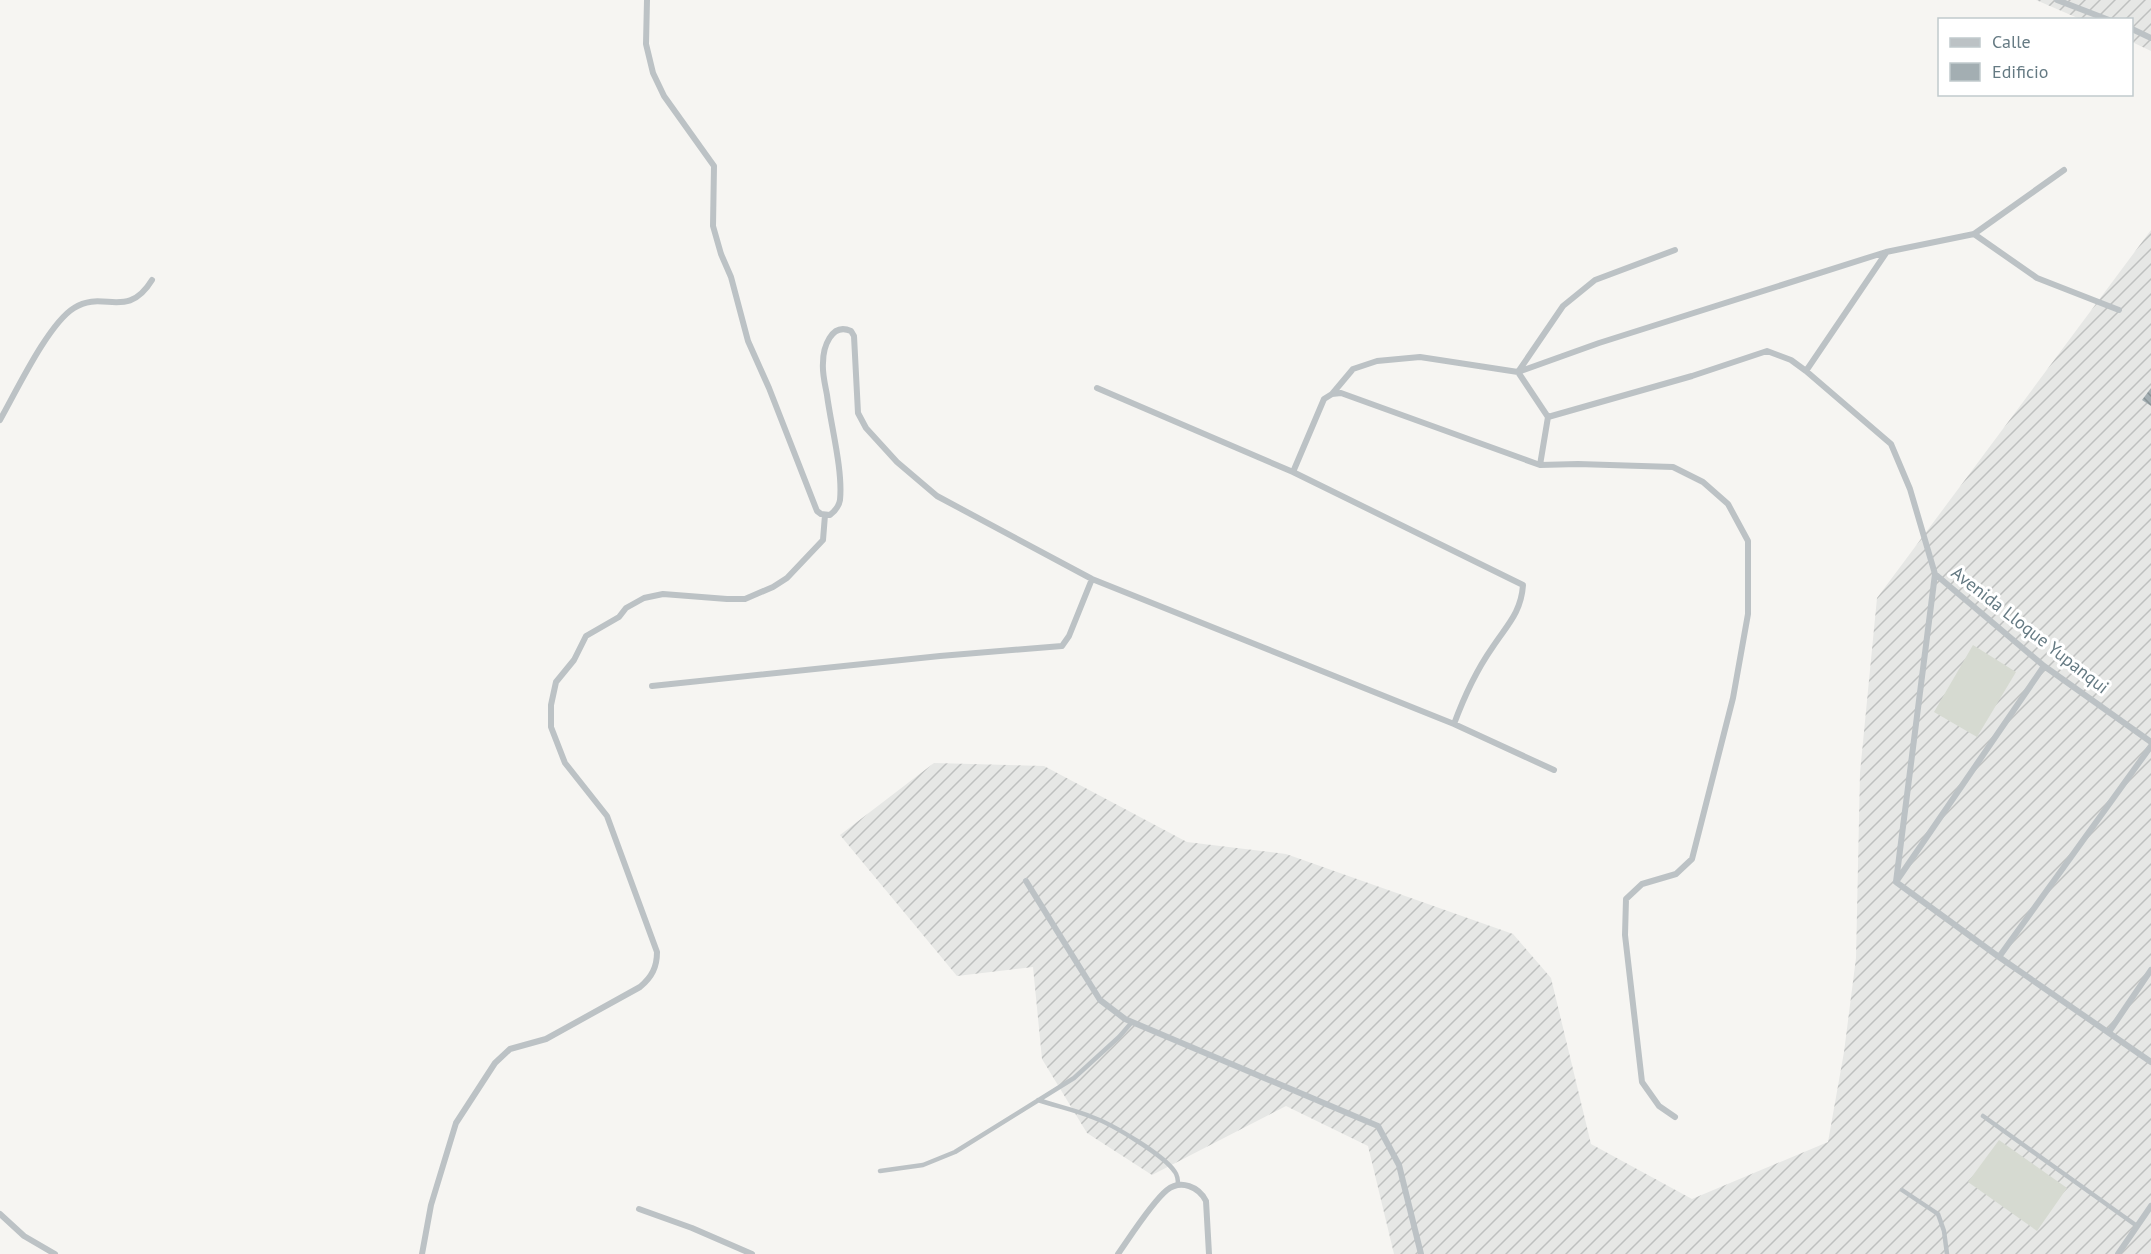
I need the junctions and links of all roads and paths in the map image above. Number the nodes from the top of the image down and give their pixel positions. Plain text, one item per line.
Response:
1 (646, 0) edge
2 (2057, 0) edge
3 (2104, 18) edge
4 (2133, 29) edge
5 (2151, 38) edge
6 (2064, 170) dead end
7 (1974, 234) junction
8 (1675, 250) dead end
9 (1886, 252) junction
10 (152, 280) dead end
11 (2119, 310) dead end
12 (1806, 371) junction
13 (1518, 372) junction
14 (1097, 388) dead end
15 (1332, 394) junction
16 (1548, 417) junction
17 (0, 420) edge
18 (1540, 465) junction
19 (1293, 472) junction
20 (825, 515) junction
21 (1935, 574) junction
22 (1092, 579) junction
23 (2044, 666) junction
24 (652, 686) dead end
25 (1454, 724) junction
26 (2151, 744) edge
27 (1554, 770) dead end
28 (1026, 881) dead end
29 (1896, 882) junction
30 (1999, 957) junction
31 (2151, 970) edge
32 (1132, 1022) junction
33 (2109, 1032) junction
34 (2151, 1062) edge
35 (1038, 1100) junction
36 (1983, 1116) dead end
37 (1675, 1118) dead end
38 (880, 1172) dead end
39 (1178, 1185) junction
40 (1902, 1190) dead end
41 (2151, 1206) edge
42 (639, 1209) dead end
43 (0, 1214) edge
44 (2138, 1226) junction
45 (55, 1254) edge
46 (422, 1254) edge
47 (752, 1254) edge
48 (1118, 1254) edge
49 (1209, 1254) edge
50 (1421, 1254) edge
51 (1947, 1254) edge
52 (2118, 1254) edge

1 - 20 street
2 - 3 street
4 - 5 street
6 - 7 street
7 - 9 street
7 - 11 street
8 - 13 street
9 - 12 street
9 - 13 street
10 - 17 street
12 - 16 street, Avenida Lloque Yupanqui
12 - 21 street, Avenida Lloque Yupanqui
13 - 15 street
13 - 16 street
14 - 19 street
15 - 18 street
15 - 19 street
16 - 18 street
18 - 37 street
19 - 25 street
20 - 22 street
20 - 46 street
21 - 23 street, Avenida Lloque Yupanqui
21 - 29 street
22 - 24 street
22 - 25 street
23 - 26 street, Avenida Lloque Yupanqui
23 - 29 street
25 - 27 street
26 - 30 street
28 - 32 street
29 - 30 street
30 - 33 street
31 - 33 street
32 - 35 lane
32 - 50 street
33 - 34 street
35 - 38 lane
35 - 39 lane
36 - 44 lane
39 - 48 street
39 - 49 street
40 - 51 lane
41 - 44 street
42 - 47 street
43 - 45 street
44 - 52 street

